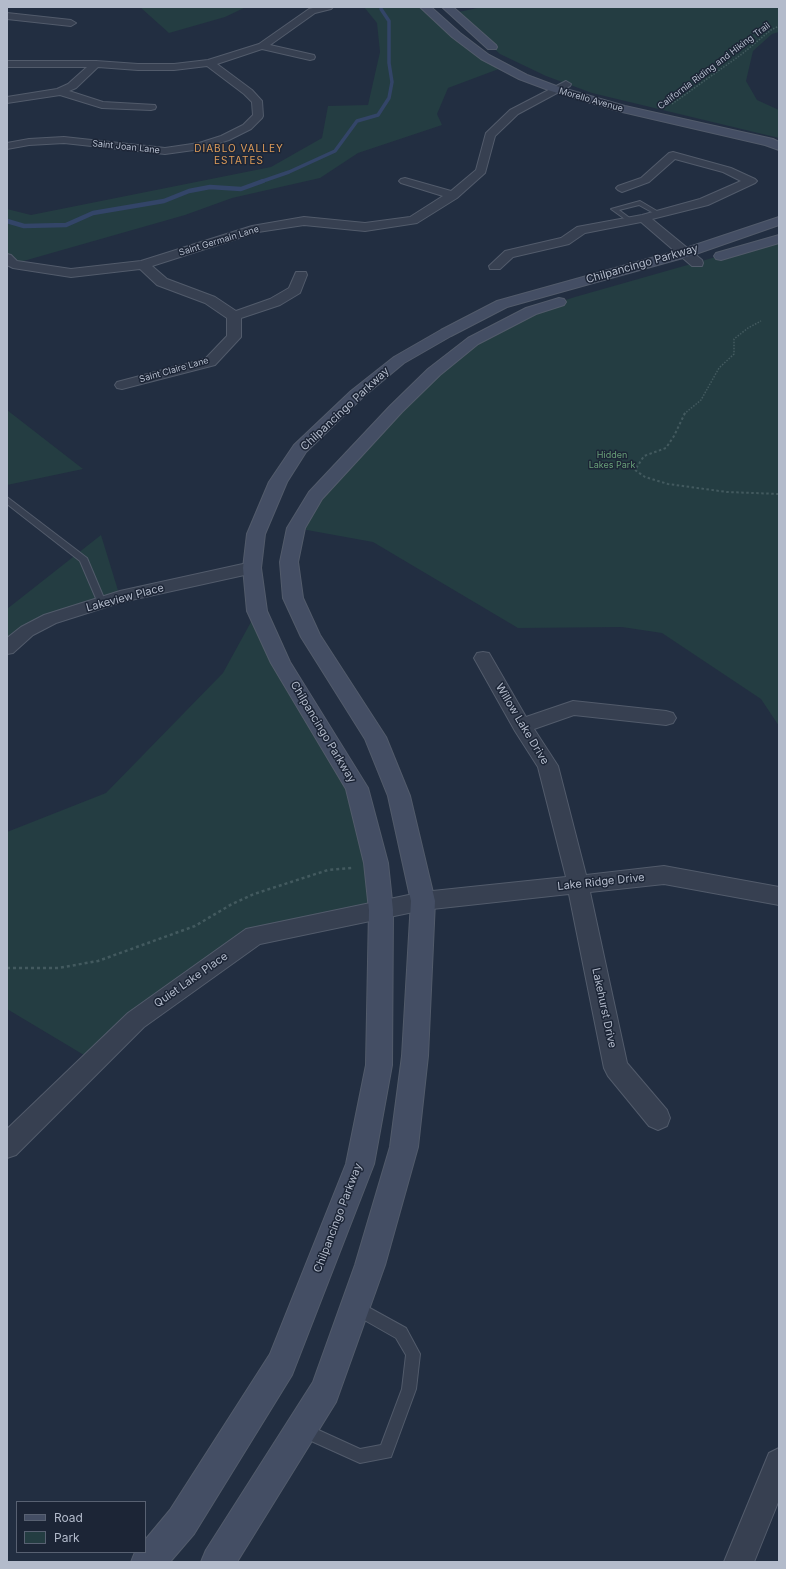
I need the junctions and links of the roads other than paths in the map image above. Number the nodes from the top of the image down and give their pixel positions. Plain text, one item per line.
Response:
1 (328, 7) edge
2 (425, 7) edge
3 (447, 7) edge
4 (7, 16) edge
5 (71, 23) dead end
6 (262, 46) junction
7 (310, 57) dead end
8 (209, 63) junction
9 (7, 64) edge
10 (96, 64) junction
11 (561, 87) junction
12 (60, 92) junction
13 (7, 100) edge
14 (151, 106) dead end
15 (779, 138) edge
16 (7, 146) edge
17 (779, 146) edge
18 (405, 181) dead end
19 (622, 188) dead end
20 (453, 195) junction
21 (658, 214) junction
22 (643, 218) junction
23 (629, 220) junction
24 (779, 220) edge
25 (779, 238) edge
26 (691, 258) junction
27 (9, 263) edge
28 (142, 265) junction
29 (494, 266) dead end
30 (301, 275) dead end
31 (234, 316) junction
32 (122, 385) dead end
33 (7, 500) edge
34 (252, 568) junction
35 (102, 603) junction
36 (7, 648) edge
37 (483, 658) dead end
38 (666, 718) dead end
39 (522, 726) junction
40 (578, 884) junction
41 (779, 896) edge
42 (423, 901) junction
43 (381, 910) junction
44 (658, 1118) dead end
45 (7, 1146) edge
46 (355, 1306) junction
47 (301, 1429) junction
48 (779, 1463) edge
49 (148, 1562) edge
50 (218, 1562) edge
51 (739, 1562) edge

1 - 6 street
2 - 11 street, Morello Avenue
3 - 11 street, Morello Avenue
4 - 5 street
6 - 7 street
6 - 8 street
8 - 10 street
8 - 16 street, Saint Joan Lane
9 - 10 street
10 - 12 street
11 - 15 street, Morello Avenue
11 - 17 street, Morello Avenue
11 - 20 street, Saint Germain Lane
12 - 13 street
12 - 14 street
18 - 20 street
19 - 21 street
20 - 28 street, Saint Germain Lane
21 - 22 street
21 - 23 lane
22 - 23 street
22 - 26 street
23 - 29 street
24 - 26 street, Chilpancingo Parkway
25 - 26 street, Chilpancingo Parkway
26 - 34 street, Chilpancingo Parkway
26 - 42 street, Chilpancingo Parkway
27 - 28 street, Saint Germain Lane
28 - 31 street
30 - 31 street
31 - 32 street, Saint Claire Lane
33 - 35 lane
34 - 35 street, Lakeview Place
34 - 43 street, Chilpancingo Parkway
35 - 36 street, Lakeview Place
37 - 39 street, Willow Lake Drive
38 - 39 street
39 - 40 street, Willow Lake Drive
40 - 41 street, Lake Ridge Drive
40 - 42 street, Lake Ridge Drive
40 - 44 street, Lakehurst Drive
42 - 43 street, Quiet Lake Place
42 - 46 street, Chilpancingo Parkway
43 - 45 street, Quiet Lake Place
43 - 49 street, Chilpancingo Parkway
46 - 47 street, Chilpancingo Parkway
46 - 47 lane
47 - 50 street, Chilpancingo Parkway
48 - 51 street

